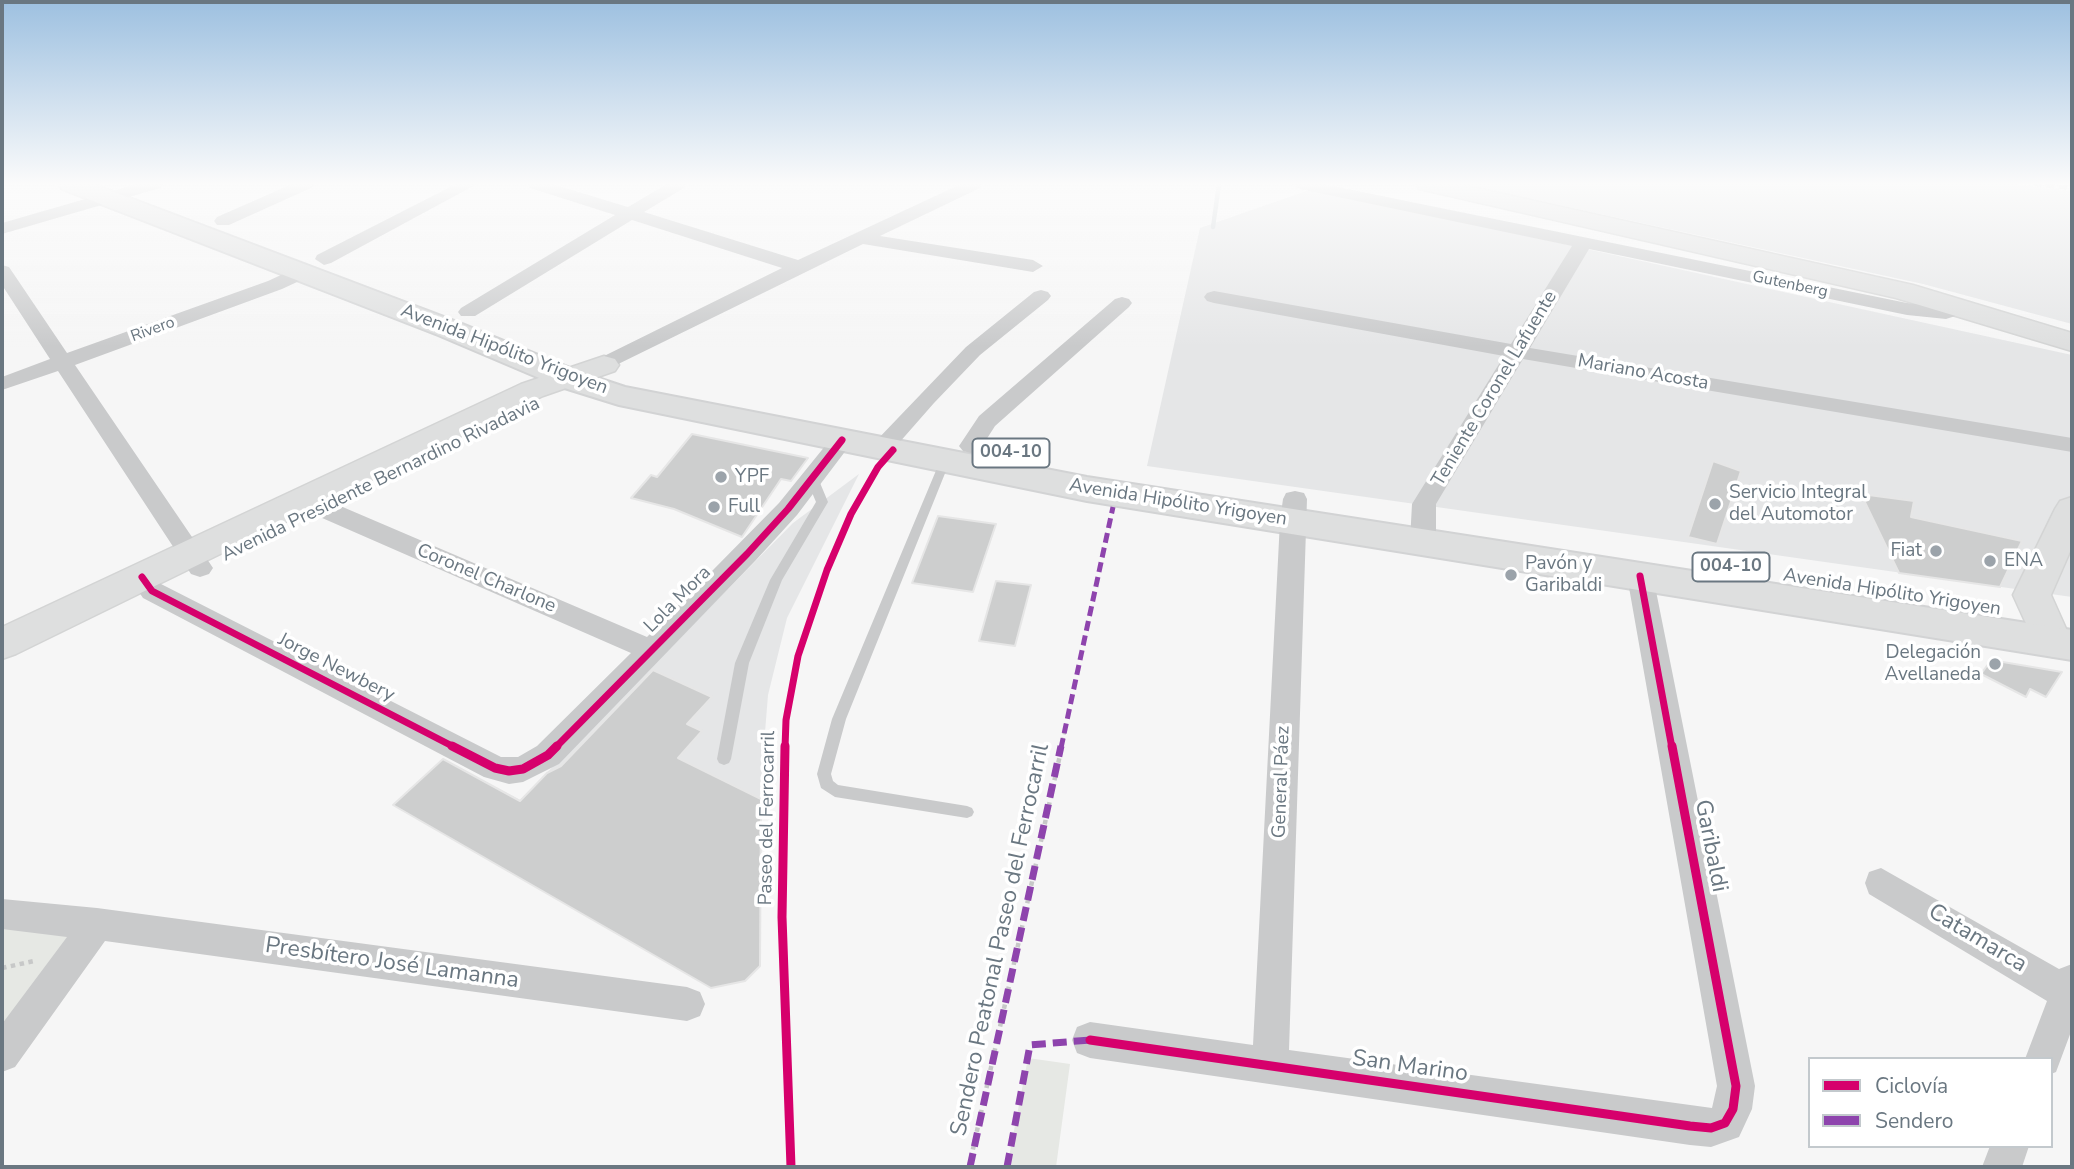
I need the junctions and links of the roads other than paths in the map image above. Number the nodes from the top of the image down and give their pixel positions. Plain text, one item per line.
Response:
1 (251, 239) edge
2 (259, 239) edge
3 (364, 239) edge
4 (589, 239) edge
5 (708, 239) edge
6 (860, 239) edge
7 (864, 239) edge
8 (1567, 239) edge
9 (1670, 239) edge
10 (1584, 242) junction
11 (313, 265) junction
12 (1033, 266) dead end
13 (799, 267) junction
14 (2, 271) edge
15 (1041, 296) dead end
16 (1214, 297) dead end
17 (1122, 303) dead end
18 (1961, 308) junction
19 (468, 312) junction
20 (2072, 342) edge
21 (1519, 352) junction
22 (64, 362) junction
23 (604, 365) junction
24 (569, 379) junction
25 (2, 384) edge
26 (890, 439) junction
27 (842, 440) junction
28 (2072, 445) edge
29 (958, 453) junction
30 (812, 478) junction
31 (322, 508) junction
32 (2072, 509) edge
33 (1294, 510) junction
34 (1423, 530) junction
35 (195, 561) junction
36 (1640, 576) junction
37 (147, 584) junction
38 (2059, 631) edge
39 (2, 644) edge
40 (650, 650) junction
41 (2, 664) edge
42 (724, 759) dead end
43 (523, 769) joint
44 (967, 812) dead end
45 (1881, 883) dead end
46 (2, 914) edge
47 (97, 923) junction
48 (2071, 990) edge
49 (687, 1004) dead end
50 (1090, 1040) dead end
51 (2, 1054) edge
52 (2044, 1057) edge
53 (1270, 1066) junction
54 (1725, 1123) joint
55 (2009, 1148) edge
56 (2002, 1167) edge

1 - 11 main road, Avenida Hipólito Yrigoyen / 004-10
2 - 11 main road, Avenida Hipólito Yrigoyen / 004-10
3 - 11 street, Rivero
4 - 19 street
5 - 13 street
6 - 13 street
7 - 12 street
8 - 10 street, Gutenberg
9 - 18 main road
10 - 18 street, Gutenberg
10 - 21 street, Teniente Coronel Lafuente
11 - 19 main road, Avenida Hipólito Yrigoyen / 004-10
11 - 22 street, Rivero
11 - 24 main road, Avenida Hipólito Yrigoyen / 004-10
13 - 23 street
14 - 22 street
15 - 26 street
16 - 21 street, Mariano Acosta
17 - 29 street
18 - 20 main road, Gutenberg
19 - 23 main road, Avenida Hipólito Yrigoyen / 004-10
21 - 28 street, Mariano Acosta
21 - 34 street, Teniente Coronel Lafuente
22 - 25 street, Rivero
22 - 35 street
23 - 24 main road
23 - 26 main road, Avenida Hipólito Yrigoyen / 004-10
24 - 27 main road, Avenida Hipólito Yrigoyen / 004-10
24 - 31 main road, Avenida Presidente Bernardino Rivadavia
24 - 35 main road, Avenida Presidente Bernardino Rivadavia
26 - 27 main road, Avenida Hipólito Yrigoyen / 004-10
26 - 29 main road, Avenida Hipólito Yrigoyen / 004-10
27 - 30 street, Lola Mora
29 - 33 main road, Avenida Hipólito Yrigoyen / 004-10
29 - 44 lane
30 - 40 street, Lola Mora
30 - 42 lane
31 - 35 main road, Avenida Presidente Bernardino Rivadavia
31 - 40 street, Coronel Charlone
32 - 38 main road
33 - 34 main road, Avenida Hipólito Yrigoyen / 004-10
33 - 53 street, General Páez
34 - 36 main road, Avenida Hipólito Yrigoyen / 004-10
34 - 38 main road, Avenida Hipólito Yrigoyen / 004-10
35 - 37 main road, Avenida Presidente Bernardino Rivadavia
36 - 38 main road, Avenida Hipólito Yrigoyen / 004-10
36 - 54 street, Garibaldi
37 - 39 main road, Avenida Presidente Bernardino Rivadavia
37 - 41 main road, Avenida Presidente Bernardino Rivadavia
37 - 43 street, Jorge Newbery
40 - 43 street, Lola Mora
45 - 48 street, Catamarca
46 - 47 street
47 - 49 street, Presbítero José Lamanna
47 - 51 street
48 - 52 street
50 - 53 street, San Marino
53 - 54 street, San Marino
55 - 56 street

